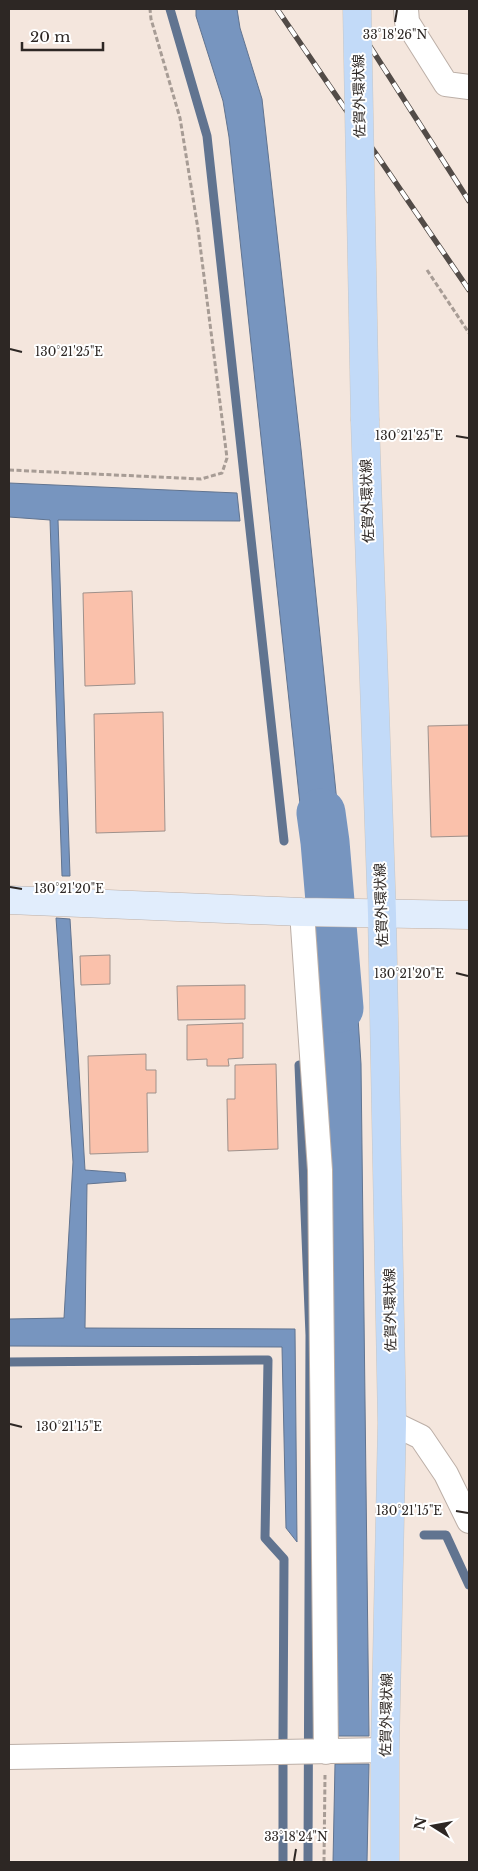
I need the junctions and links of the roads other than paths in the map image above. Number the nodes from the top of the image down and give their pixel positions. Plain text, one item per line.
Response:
1 (357, 9) edge
2 (406, 9) edge
3 (469, 87) edge
4 (9, 900) edge
5 (302, 912) junction
6 (382, 914) junction
7 (469, 915) edge
8 (392, 1423) junction
9 (469, 1521) edge
10 (386, 1750) junction
11 (326, 1752) junction
12 (9, 1757) edge
13 (385, 1862) edge

1 - 6 main road, 佐賀外環状線, bridge
2 - 3 street
4 - 5 street
5 - 6 street
5 - 11 street
6 - 7 street
6 - 8 main road, 佐賀外環状線
8 - 9 street
8 - 10 main road, 佐賀外環状線
10 - 11 street
10 - 13 main road, 佐賀外環状線
11 - 12 street

